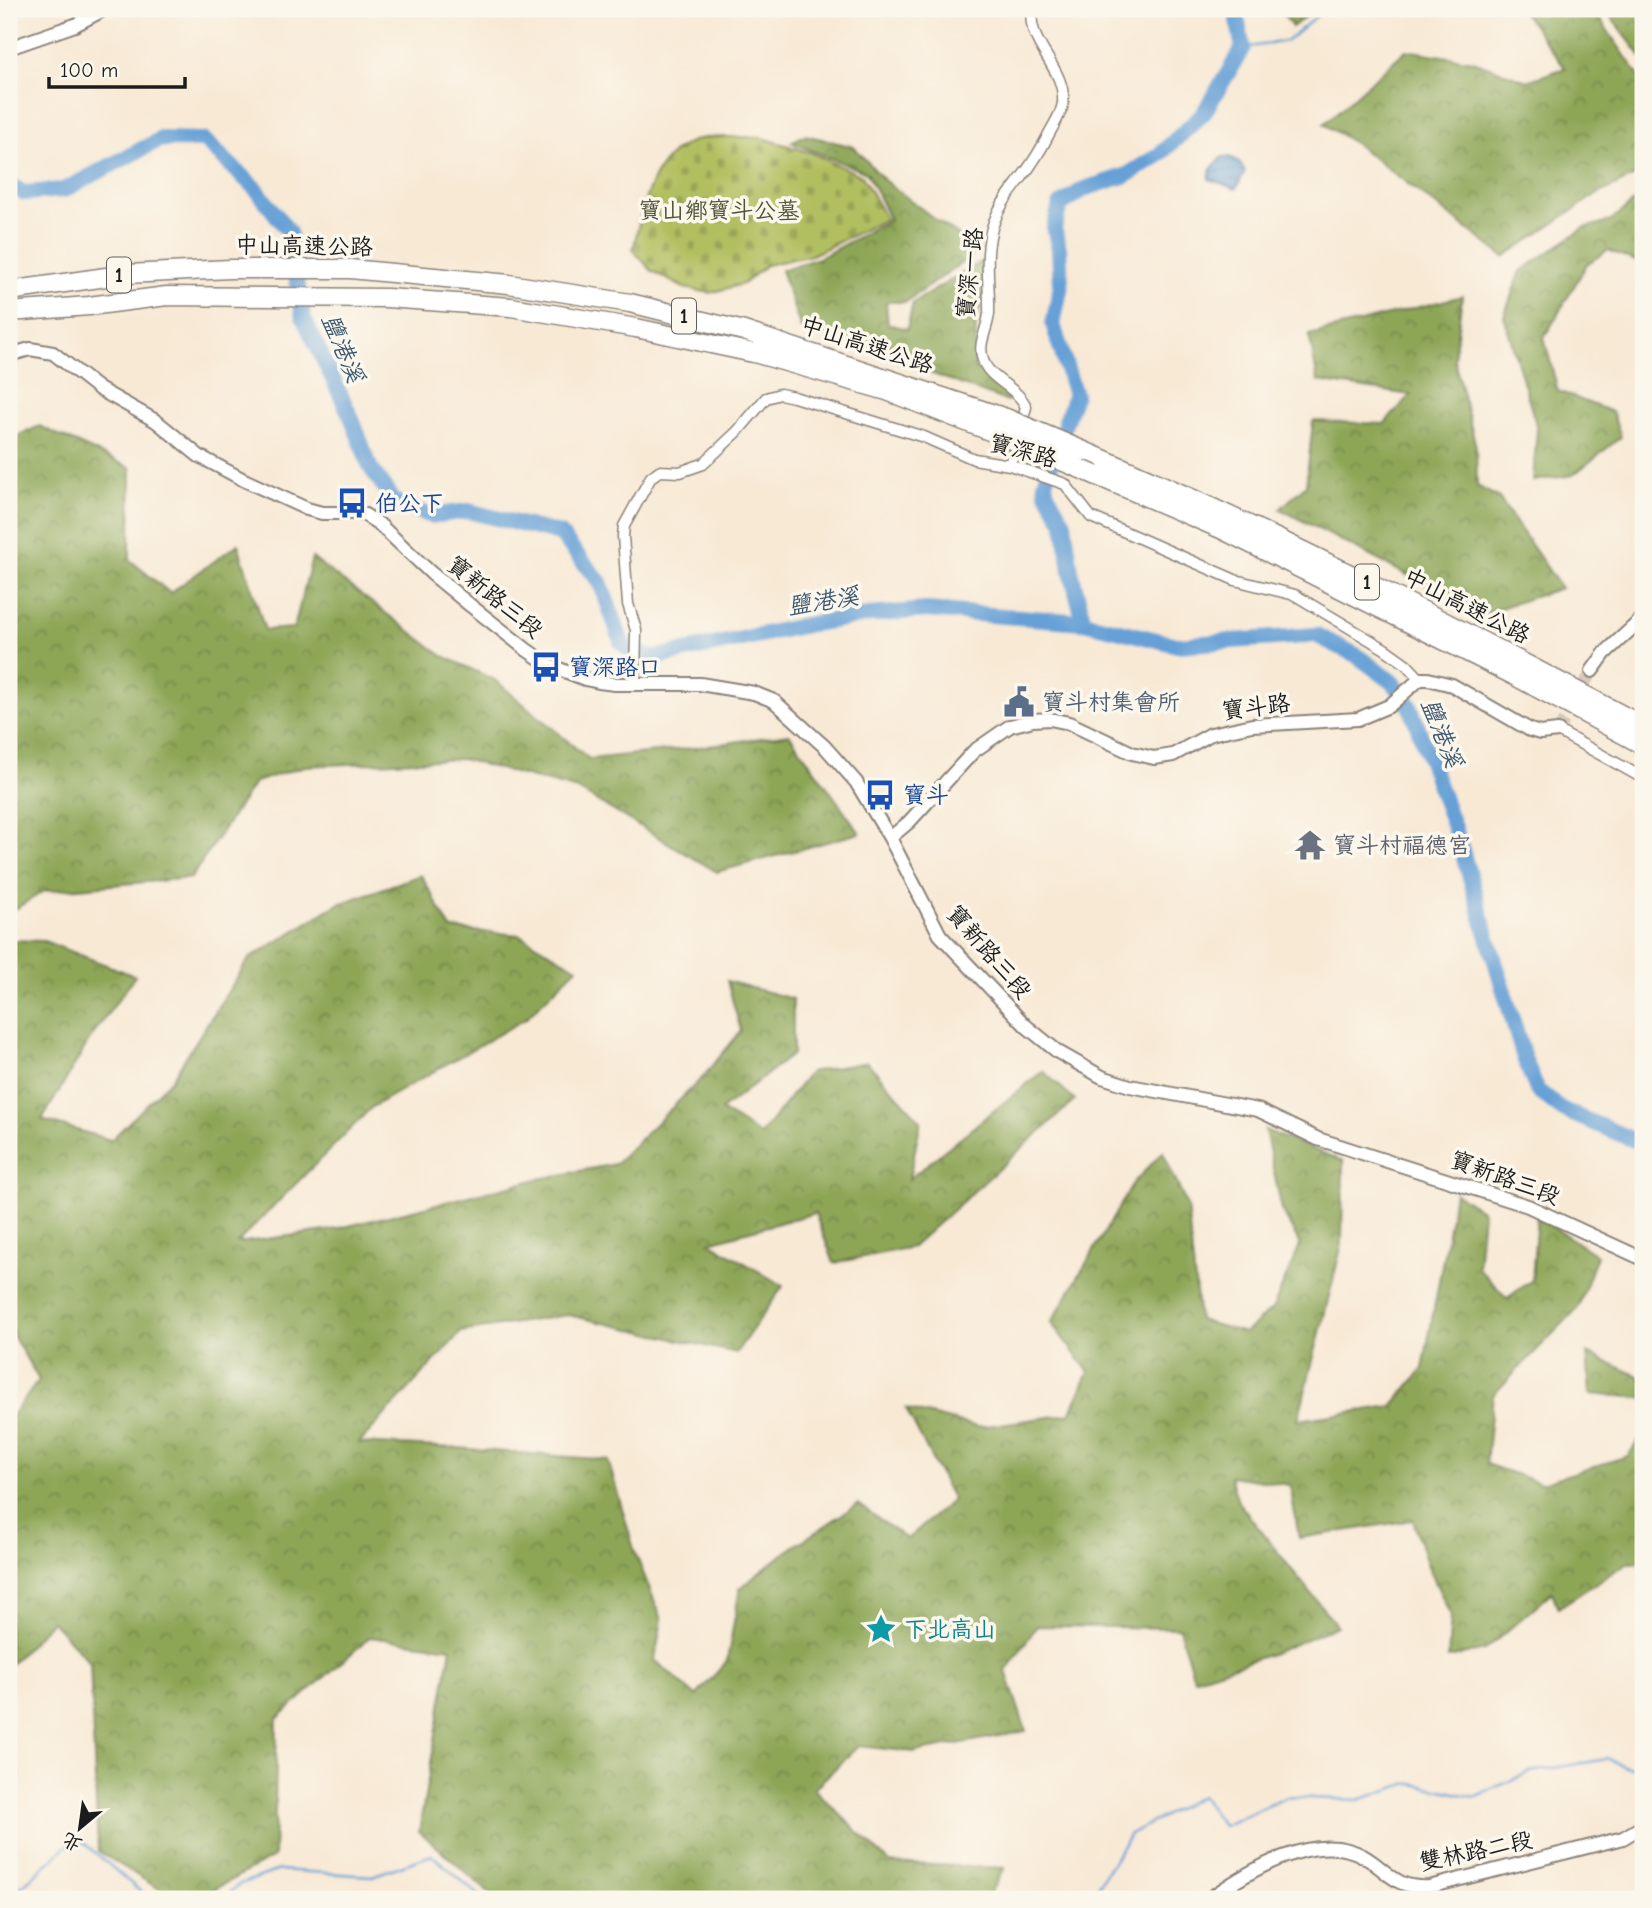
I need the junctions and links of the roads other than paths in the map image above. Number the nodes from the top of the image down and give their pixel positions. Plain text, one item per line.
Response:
1 (105, 9) edge
2 (1032, 9) edge
3 (9, 48) edge
4 (9, 291) edge
5 (9, 312) edge
6 (9, 355) edge
7 (1010, 465) junction
8 (1643, 618) edge
9 (1592, 671) tunnel mouth
10 (1420, 679) junction
11 (635, 684) junction
12 (1643, 726) edge
13 (1558, 731) joint
14 (1643, 745) edge
15 (1643, 778) edge
16 (890, 838) junction
17 (1643, 1259) edge
18 (1643, 1826) edge
19 (1209, 1899) edge

1 - 3 street
2 - 7 street, 寶深一路
4 - 12 highway, 中山高速公路 / 1, bridge
5 - 14 highway, 中山高速公路 / 1, bridge
6 - 11 street, 寶新路三段
7 - 10 street, 寶深路
7 - 11 street, 寶深路
8 - 9 street
10 - 13 street
10 - 16 street, 寶斗路
11 - 16 street, 寶新路三段
13 - 15 street
16 - 17 street, 寶新路三段
18 - 19 street, 雙林路二段

